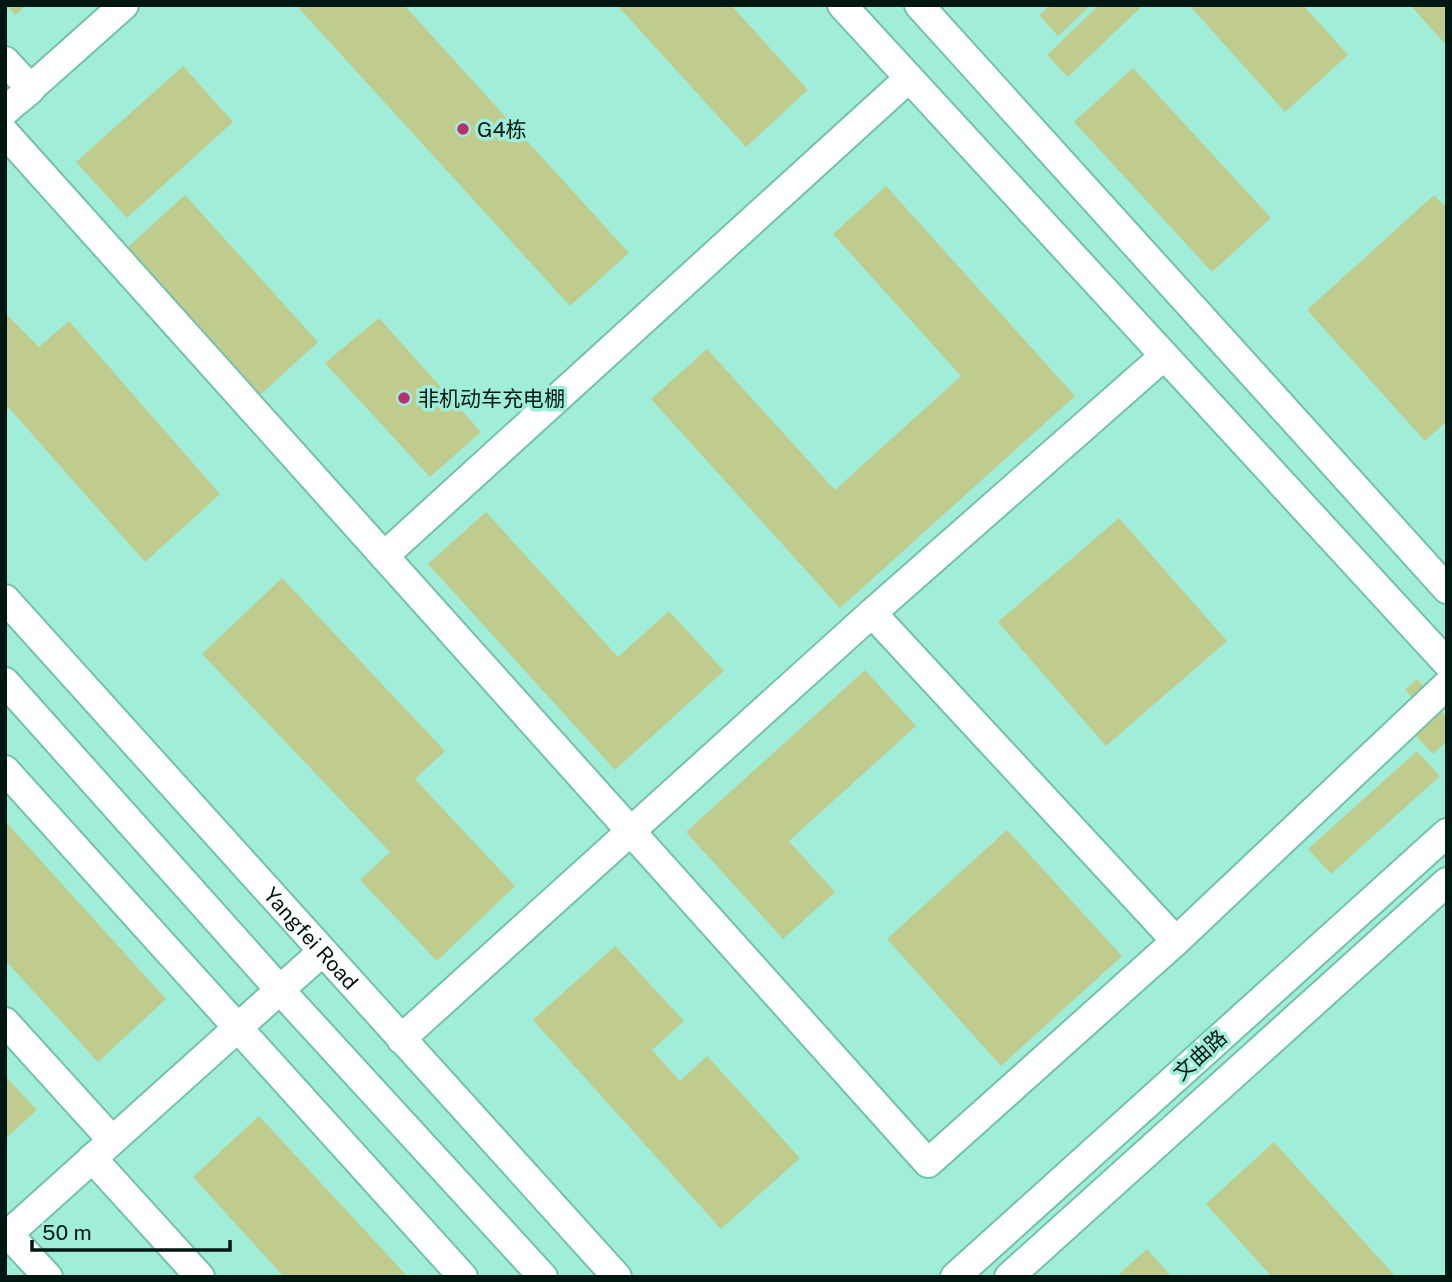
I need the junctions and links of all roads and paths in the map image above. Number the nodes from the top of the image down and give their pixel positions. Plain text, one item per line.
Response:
1 (124, 5) edge
2 (842, 5) edge
3 (919, 5) edge
4 (5, 61) edge
5 (909, 78) junction
6 (31, 89) junction
7 (5, 111) edge
8 (5, 133) edge
9 (1164, 356) junction
10 (384, 556) junction
11 (1447, 589) edge
12 (5, 599) edge
13 (872, 612) junction
14 (1447, 663) edge
15 (5, 682) edge
16 (1447, 685) edge
17 (5, 770) edge
18 (1447, 833) edge
19 (1447, 882) edge
20 (1176, 941) junction
21 (322, 952) junction
22 (279, 990) junction
23 (5, 1023) edge
24 (237, 1028) junction
25 (401, 1039) junction
26 (102, 1149) junction
27 (7, 1235) edge
28 (48, 1277) edge
29 (200, 1277) edge
30 (463, 1277) edge
31 (543, 1277) edge
32 (617, 1277) edge
33 (955, 1277) edge
34 (1009, 1277) edge

1 - 6 street
2 - 5 street
3 - 11 street
4 - 6 street
5 - 9 street
5 - 10 street
6 - 7 street
8 - 10 street
9 - 13 street
9 - 14 street
10 - 20 street
12 - 21 street, Yangfei Road
13 - 20 street
13 - 25 street
15 - 22 street
16 - 20 street
17 - 24 street
18 - 33 street, 文曲路
19 - 34 street, 文曲路
21 - 22 street
21 - 25 street, Yangfei Road
22 - 24 street
22 - 31 street
23 - 26 street
24 - 26 street
24 - 30 street
25 - 32 street, Yangfei Road
26 - 27 street
26 - 29 street
27 - 28 street

